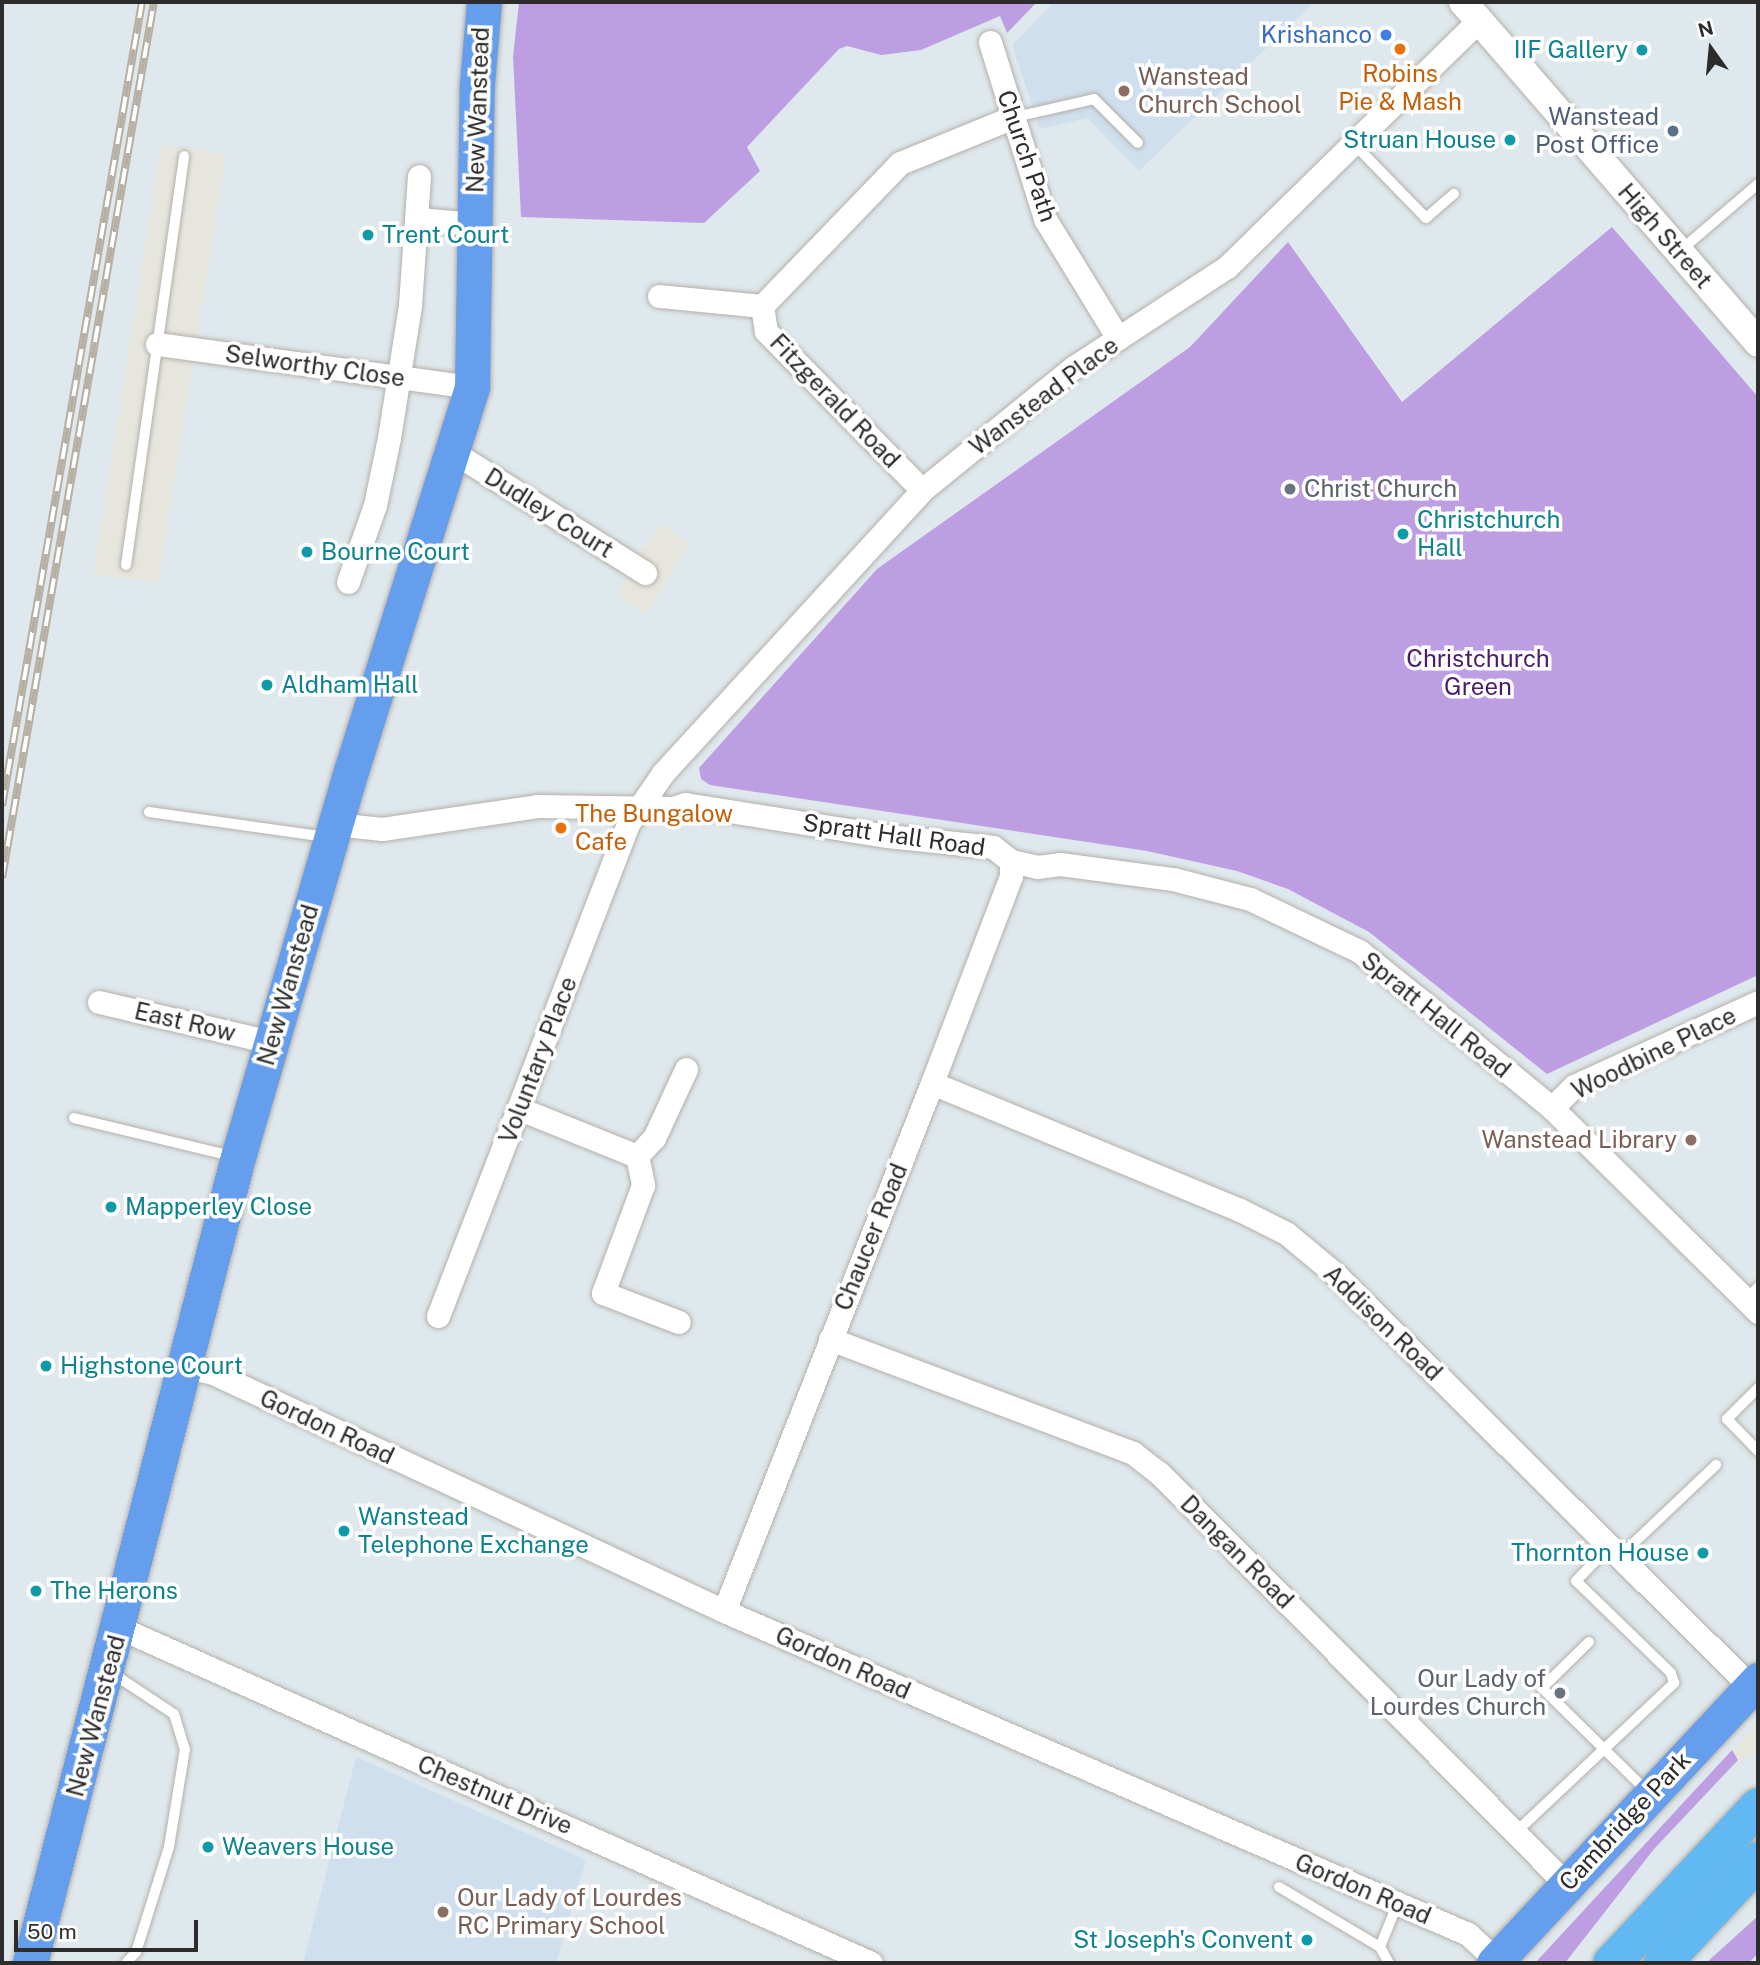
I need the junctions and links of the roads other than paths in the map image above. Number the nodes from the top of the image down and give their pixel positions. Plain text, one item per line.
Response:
1 (484, 2) edge
2 (1471, 11) edge
3 (990, 42) dead end
4 (1011, 118) junction
5 (1138, 143) dead end
6 (1354, 144) junction
7 (184, 156) dead end
8 (419, 176) dead end
9 (1758, 184) edge
10 (1454, 194) dead end
11 (419, 219) junction
12 (473, 224) junction
13 (1679, 252) junction
14 (659, 296) dead end
15 (762, 306) junction
16 (1118, 338) junction
17 (1758, 343) edge
18 (157, 344) junction
19 (396, 377) junction
20 (472, 387) junction
21 (453, 452) junction
22 (922, 490) junction
23 (126, 565) dead end
24 (645, 573) dead end
25 (348, 582) dead end
26 (640, 805) junction
27 (149, 812) dead end
28 (333, 831) junction
29 (1011, 861) junction
30 (99, 1002) dead end
31 (1758, 1002) edge
32 (271, 1042) junction
33 (686, 1069) dead end
34 (932, 1083) junction
35 (1552, 1108) junction
36 (520, 1109) junction
37 (74, 1118) dead end
38 (637, 1156) junction
39 (238, 1157) junction
40 (1754, 1300) edge
41 (438, 1316) dead end
42 (679, 1322) dead end
43 (831, 1339) junction
44 (187, 1367) junction
45 (1758, 1388) edge
46 (1758, 1451) edge
47 (1716, 1465) dead end
48 (1614, 1552) junction
49 (724, 1611) junction
50 (120, 1628) junction
51 (1590, 1642) dead end
52 (107, 1670) junction
53 (1755, 1684) edge
54 (1608, 1748) junction
55 (1650, 1794) junction
56 (1758, 1806) edge
57 (1515, 1833) junction
58 (1758, 1860) edge
59 (1566, 1884) junction
60 (1279, 1887) dead end
61 (1397, 1905) junction
62 (1380, 1947) junction
63 (1495, 1962) edge
64 (33, 1963) edge
65 (126, 1963) edge
66 (871, 1963) edge
67 (1390, 1963) edge
68 (1611, 1963) edge
69 (1662, 1963) edge

1 - 12 main road, New Wanstead
2 - 6 street, Wanstead Place
2 - 13 street, High Street
3 - 4 street, Church Path
4 - 5 lane
4 - 15 street, Fitzgerald Road
4 - 16 street, Church Path
6 - 10 lane
6 - 16 street, Wanstead Place
7 - 18 lane
8 - 11 street
9 - 13 lane
11 - 12 street
11 - 19 street
12 - 20 main road, New Wanstead
13 - 17 street, High Street
14 - 15 street, Fitzgerald Road
15 - 22 street, Fitzgerald Road
16 - 22 street, Wanstead Place
18 - 19 street, Selworthy Close
18 - 23 lane
19 - 20 street, Selworthy Close
19 - 25 street
20 - 21 main road, New Wanstead
21 - 24 street, Dudley Court
21 - 28 main road, New Wanstead
22 - 26 street, Wanstead Place
26 - 28 street, Spratt Hall Road
26 - 29 street, Spratt Hall Road
26 - 36 street, Voluntary Place
27 - 28 lane
28 - 32 main road, New Wanstead
29 - 34 street, Chaucer Road
29 - 35 street, Spratt Hall Road
30 - 32 street, East Row
31 - 35 street, Woodbine Place
32 - 39 main road, New Wanstead
33 - 38 street
34 - 43 street, Chaucer Road
34 - 48 street, Addison Road
35 - 40 street, Spratt Hall Road
36 - 38 street
36 - 41 street, Voluntary Place
37 - 39 lane
38 - 42 street
39 - 44 main road, New Wanstead
43 - 49 street, Chaucer Road
43 - 57 street, Dangan Road
44 - 49 street, Gordon Road
44 - 50 main road, New Wanstead
45 - 46 lane
47 - 48 lane
48 - 53 street, Addison Road
48 - 54 lane
49 - 61 street, Gordon Road
50 - 52 main road, New Wanstead
50 - 66 street, Chestnut Drive
51 - 54 lane
52 - 64 main road, New Wanstead
52 - 65 lane
53 - 55 main road, Cambridge Park
54 - 55 lane
54 - 57 lane
55 - 59 main road, Cambridge Park
56 - 68 highway
57 - 59 street, Dangan Road
58 - 69 highway
59 - 63 main road, Cambridge Park
60 - 62 lane
61 - 62 lane
61 - 63 street, Gordon Road
62 - 67 lane

